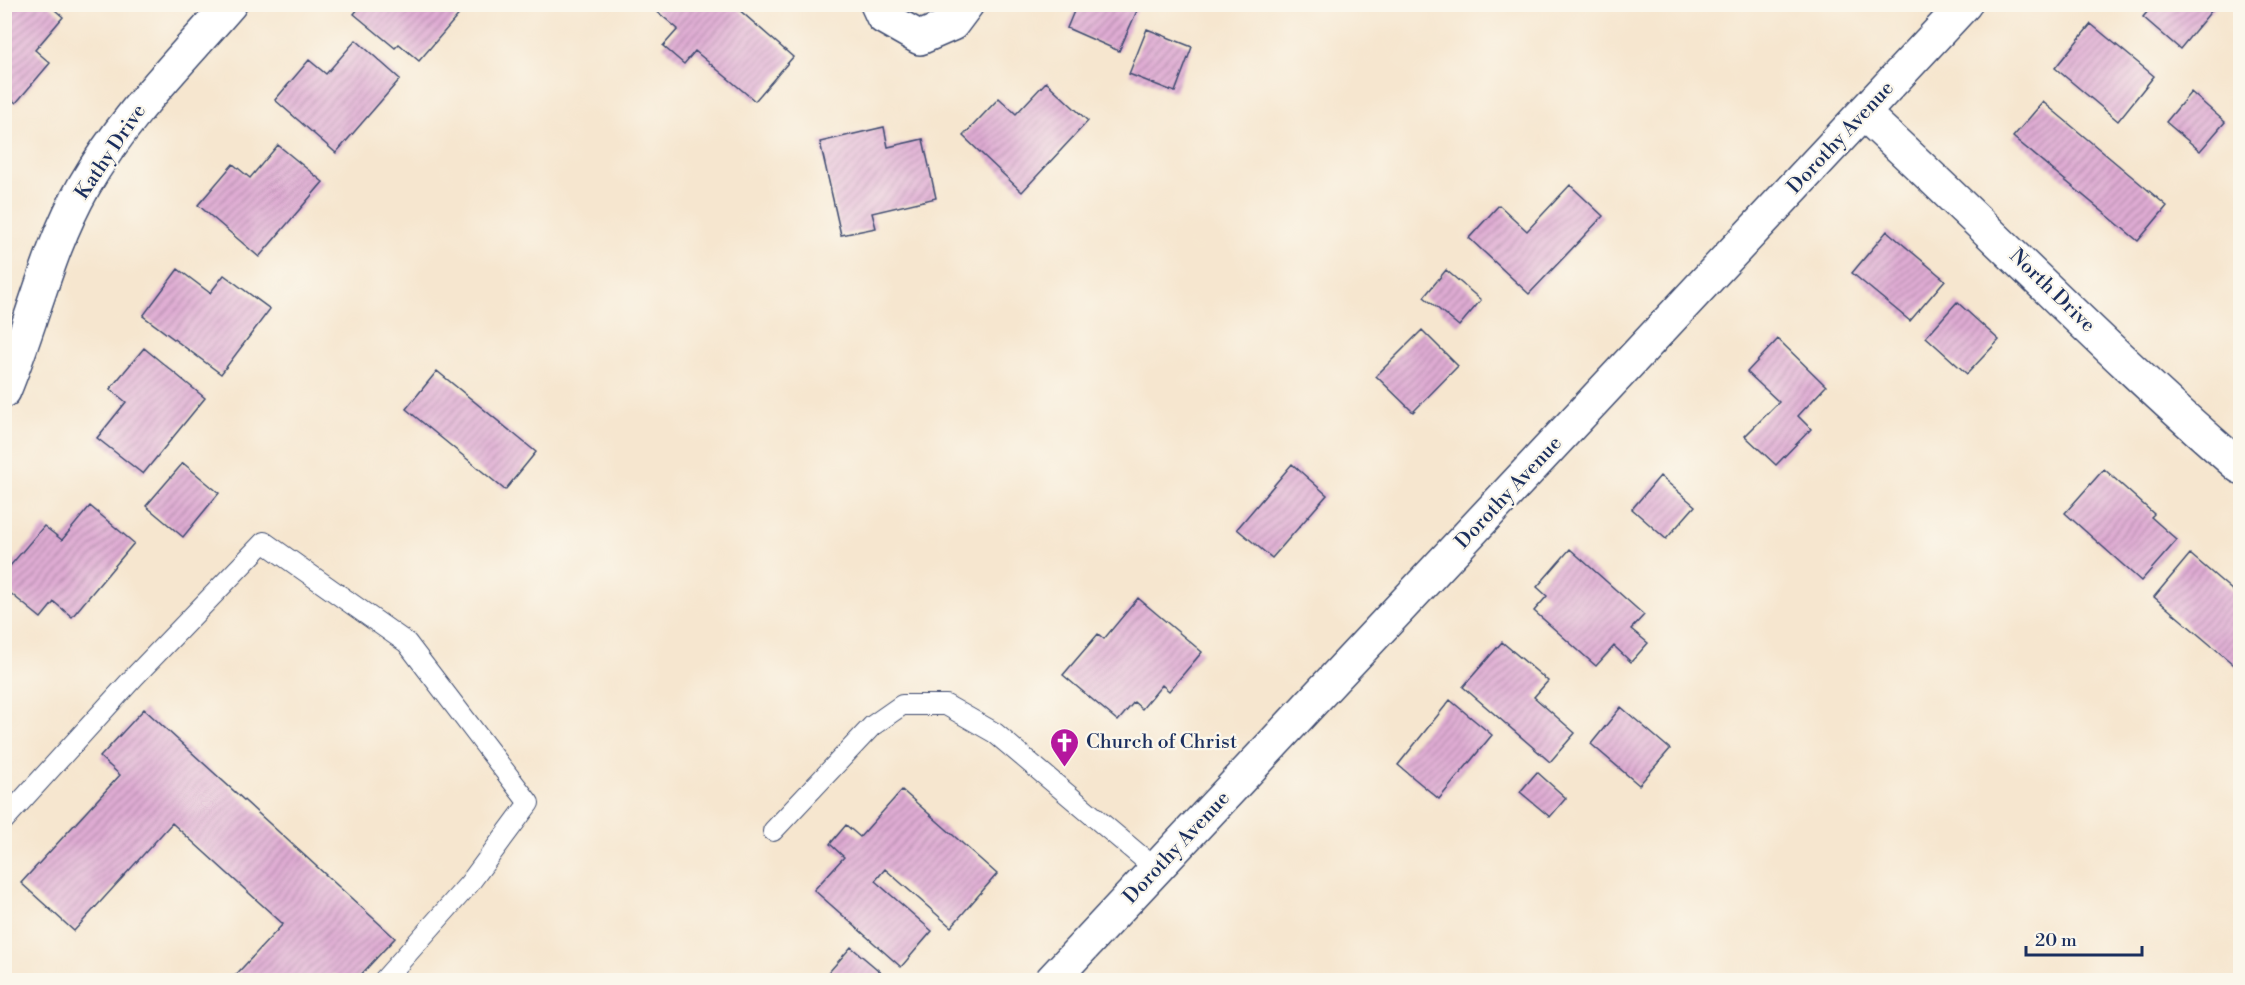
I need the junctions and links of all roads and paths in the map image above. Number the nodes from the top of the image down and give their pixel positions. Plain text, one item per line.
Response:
1 (230, 4) edge
2 (877, 4) edge
3 (967, 4) edge
4 (1965, 4) edge
5 (1864, 114) junction
6 (4, 391) edge
7 (2241, 467) edge
8 (4, 820) edge
9 (773, 831) dead end
10 (1157, 870) junction
11 (384, 981) edge
12 (1052, 981) edge

1 - 6 street, Kathy Drive
2 - 3 street
4 - 5 street, Dorothy Avenue
5 - 7 street, North Drive
5 - 10 street, Dorothy Avenue
8 - 11 lane
9 - 10 lane
10 - 12 street, Dorothy Avenue

